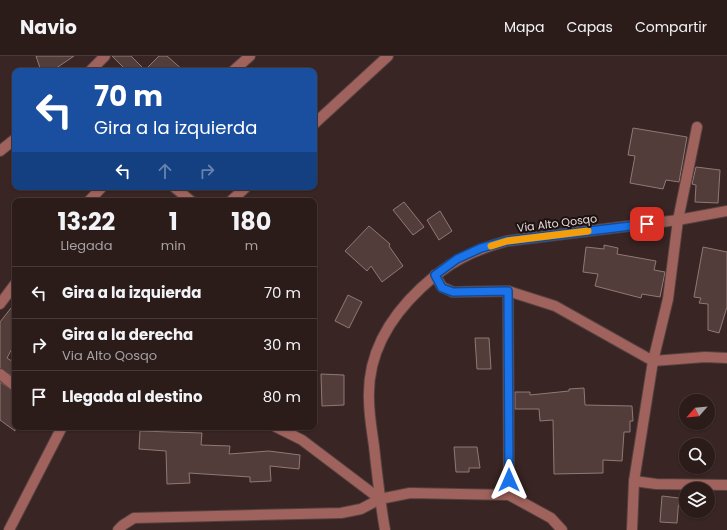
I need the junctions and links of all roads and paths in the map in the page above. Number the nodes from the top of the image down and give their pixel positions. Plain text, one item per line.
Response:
1 (105, 56) edge
2 (250, 56) edge
3 (388, 56) edge
4 (93, 68) edge
5 (236, 68) edge
6 (317, 121) edge
7 (697, 127) dead end
8 (12, 141) edge
9 (0, 151) edge
10 (98, 190) edge
11 (178, 190) edge
12 (243, 190) edge
13 (92, 198) edge
14 (187, 198) edge
15 (234, 198) edge
16 (727, 211) edge
17 (678, 220) junction
18 (435, 275) junction
19 (12, 288) edge
20 (508, 291) junction
21 (0, 304) edge
22 (727, 358) edge
23 (653, 361) junction
24 (0, 374) edge
25 (12, 384) edge
26 (60, 430) edge
27 (282, 430) edge
28 (634, 481) junction
29 (727, 485) edge
30 (509, 495) junction
31 (380, 499) junction
32 (9, 530) edge
33 (118, 530) edge
34 (385, 530) edge
35 (562, 530) edge
36 (632, 530) edge

1 - 4 street
2 - 5 street
3 - 6 street
7 - 17 street
8 - 9 street
10 - 13 street
11 - 14 street
12 - 15 street
16 - 17 street, Via Alto Qosqo
17 - 18 street, Via Alto Qosqo
17 - 23 street
18 - 20 street
18 - 31 street, Via Alto Qosqo
19 - 21 street
20 - 23 street
20 - 30 street
22 - 23 street
23 - 28 street
24 - 25 street
26 - 32 street
27 - 31 street
28 - 29 street
28 - 36 street
30 - 31 street
30 - 35 street
31 - 33 street
31 - 34 street, Via Alto Qosqo

